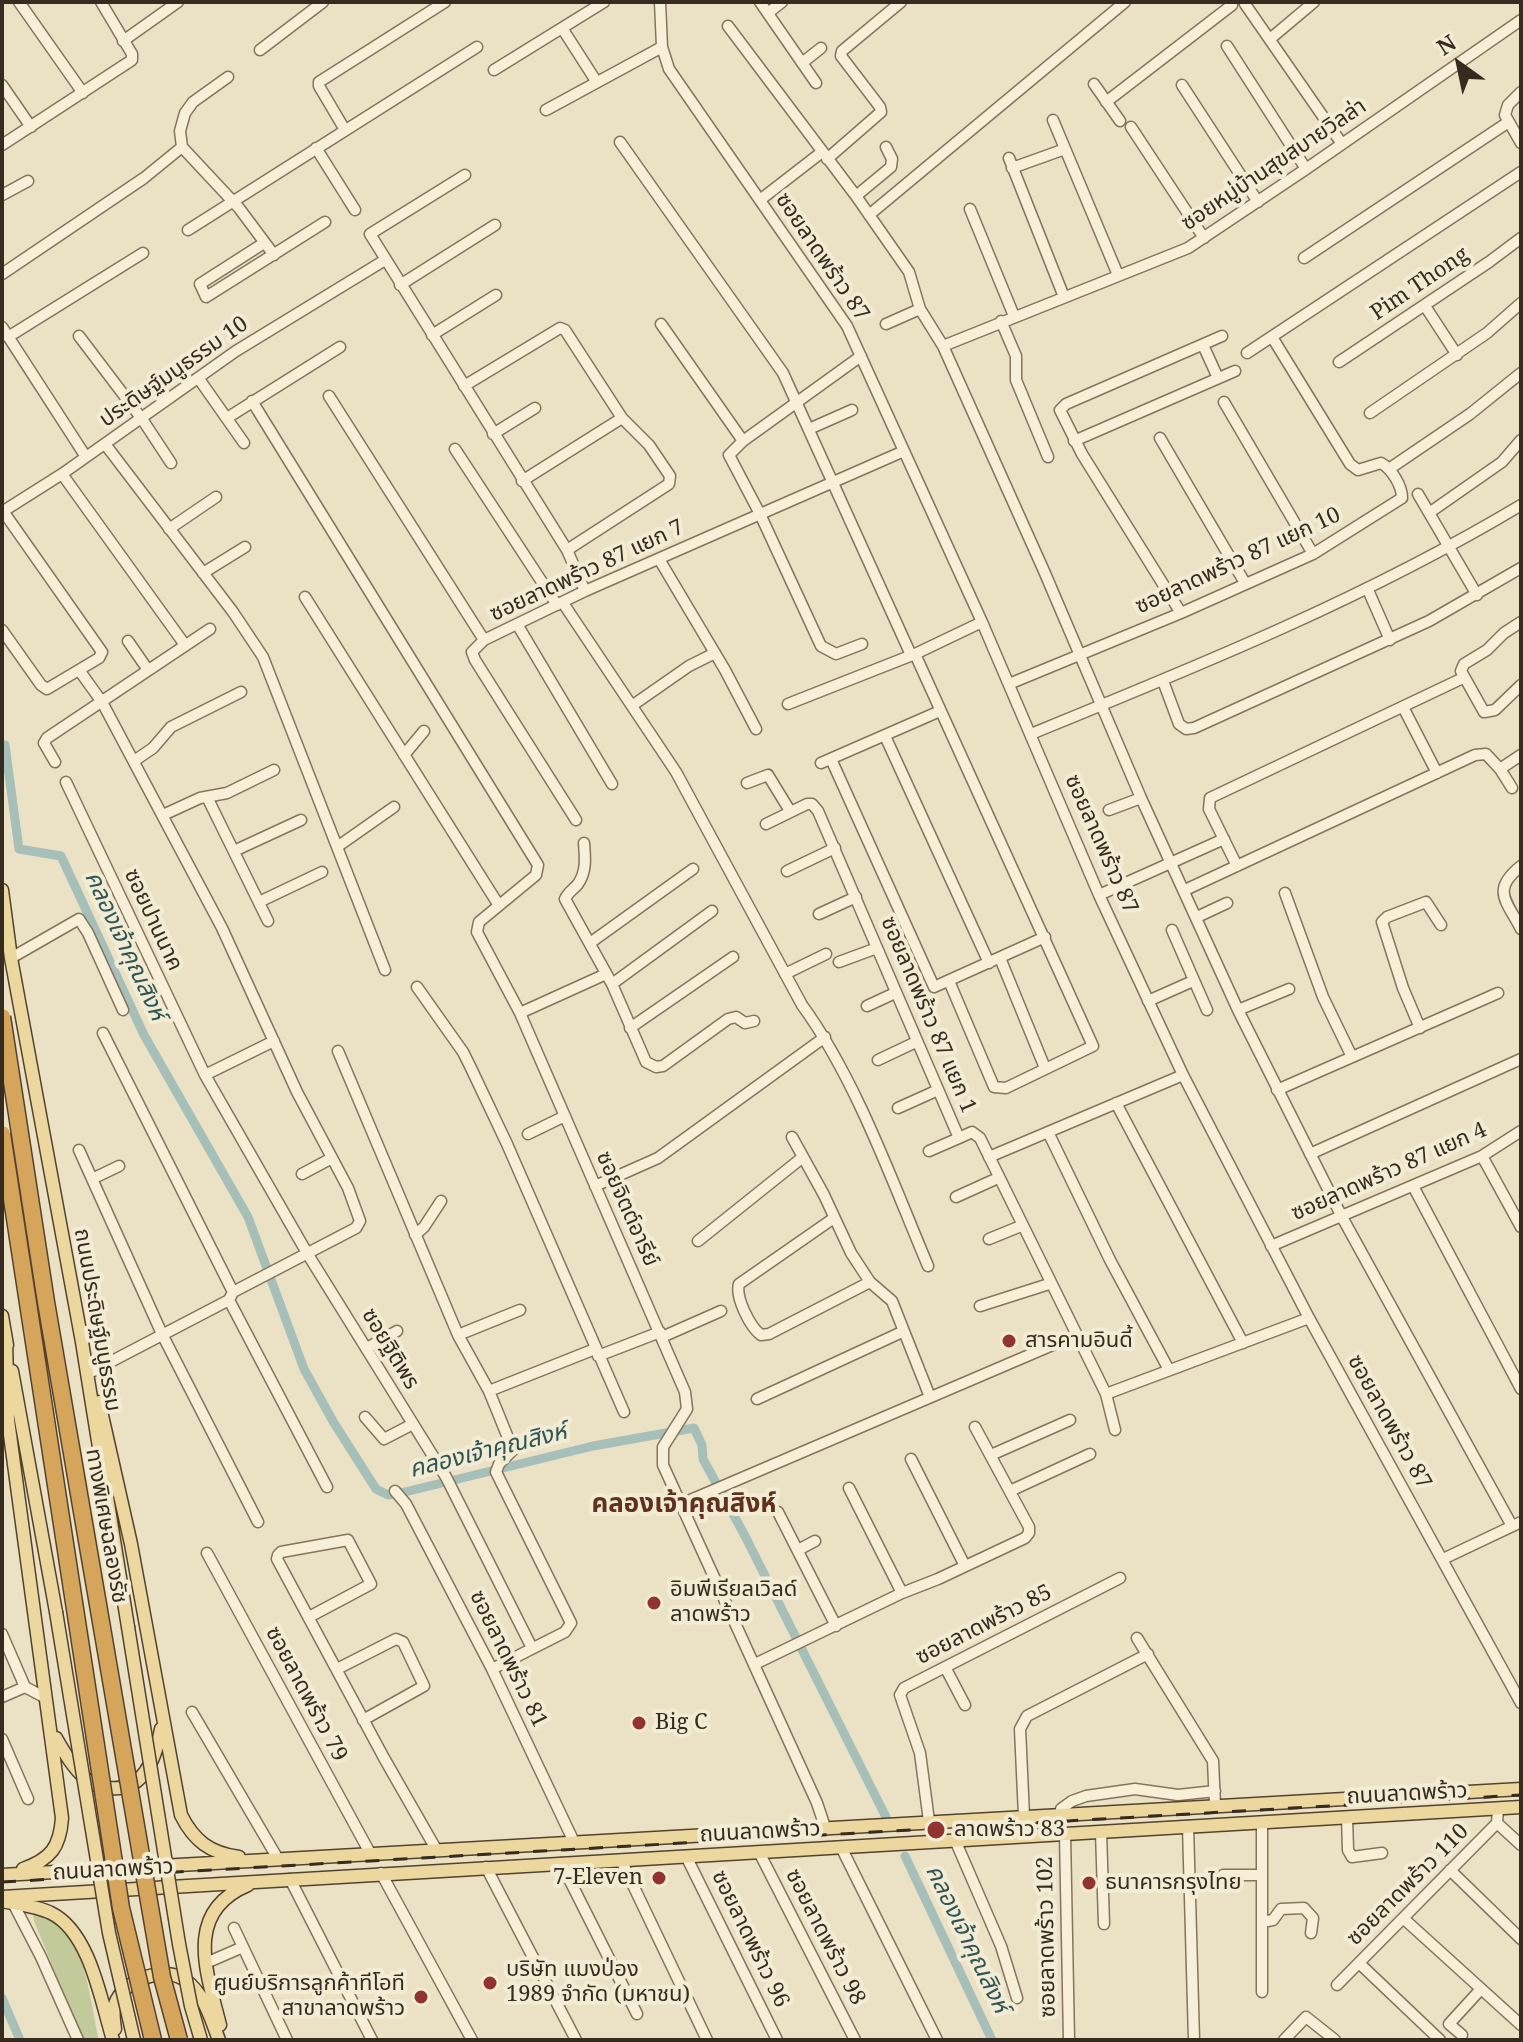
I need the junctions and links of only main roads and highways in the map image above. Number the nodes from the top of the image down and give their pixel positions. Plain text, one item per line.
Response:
1 (2, 890) edge
2 (2, 1017) edge
3 (2, 1134) edge
4 (2, 1316) edge
5 (4, 1334) edge
6 (82, 1342) junction
7 (5, 1421) edge
8 (163, 1718) junction
9 (52, 1730) junction
10 (1521, 1789) edge
11 (1521, 1807) edge
12 (262, 1860) junction
13 (157, 1867) junction
14 (126, 1868) junction
15 (2, 1875) edge
16 (258, 1881) junction
17 (158, 1887) junction
18 (129, 1889) junction
19 (6, 1900) edge
20 (116, 2040) edge
21 (134, 2040) edge
22 (153, 2040) edge
23 (179, 2040) edge
24 (201, 2040) edge
25 (221, 2040) edge

1 - 6 main road, ถนนประดิษฐ์มนูธรรม
2 - 23 highway, ทางพิเศษฉลองรัช, bridge
3 - 22 highway, ทางพิเศษฉลองรัช, bridge
4 - 5 main road
5 - 7 main road
5 - 21 main road, bridge
6 - 8 main road
6 - 24 main road, ถนนประดิษฐ์มนูธรรม, bridge
7 - 9 main road
8 - 9 main road
8 - 12 main road
9 - 15 main road
10 - 12 main road, ถนนลาดพร้าว
11 - 16 main road, ถนนลาดพร้าว
12 - 13 main road, ถนนลาดพร้าว
13 - 14 main road, ถนนลาดพร้าว
13 - 17 main road
14 - 15 main road, ถนนลาดพร้าว
14 - 18 main road
16 - 17 main road, ถนนลาดพร้าว
16 - 25 main road
17 - 18 main road, ถนนลาดพร้าว
18 - 19 main road, ถนนลาดพร้าว
19 - 20 main road
20 - 25 main road

